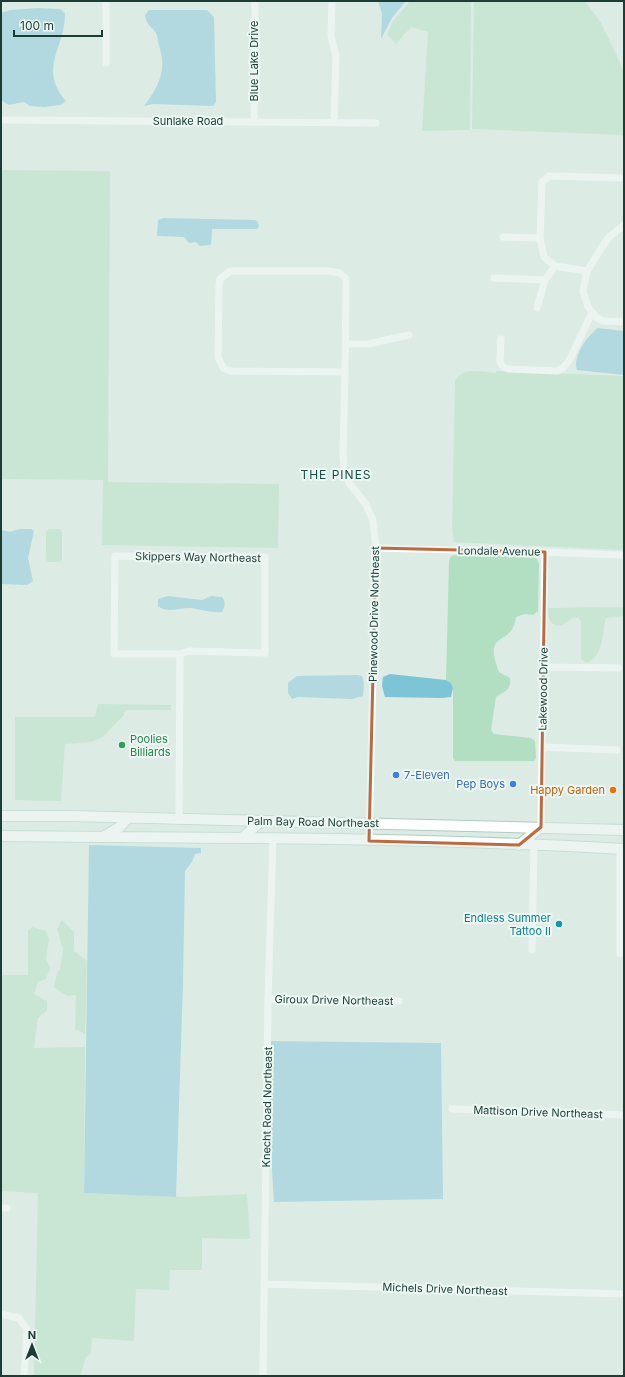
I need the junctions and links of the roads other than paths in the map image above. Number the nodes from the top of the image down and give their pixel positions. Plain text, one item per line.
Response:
1 (106, 1) edge
2 (255, 1) edge
3 (332, 1) edge
4 (106, 63) dead end
5 (1, 120) edge
6 (254, 122) junction
7 (334, 122) junction
8 (376, 122) dead end
9 (624, 178) edge
10 (624, 225) edge
11 (503, 237) dead end
12 (540, 238) junction
13 (555, 266) junction
14 (587, 271) junction
15 (494, 278) dead end
16 (545, 280) junction
17 (537, 308) dead end
18 (592, 312) junction
19 (624, 322) edge
20 (408, 335) dead end
21 (501, 339) dead end
22 (346, 344) junction
23 (345, 372) junction
24 (376, 548) junction
25 (545, 552) junction
26 (621, 555) dead end
27 (180, 654) junction
28 (543, 667) junction
29 (620, 668) dead end
30 (542, 747) junction
31 (618, 750) dead end
32 (1, 816) edge
33 (128, 818) junction
34 (179, 820) junction
35 (261, 821) junction
36 (369, 823) junction
37 (546, 827) junction
38 (624, 830) edge
39 (1, 836) edge
40 (103, 837) junction
41 (242, 838) junction
42 (273, 838) junction
43 (370, 841) junction
44 (519, 845) junction
45 (534, 845) junction
46 (622, 849) edge
47 (532, 950) dead end
48 (620, 954) dead end
49 (268, 999) junction
50 (399, 1001) dead end
51 (452, 1110) dead end
52 (624, 1115) edge
53 (265, 1284) junction
54 (624, 1294) edge
55 (1, 1314) edge
56 (24, 1376) edge
57 (263, 1376) edge

1 - 4 street
2 - 6 street, Blue Lake Drive
3 - 7 street
5 - 6 street, Sunlake Road
6 - 7 street, Sunlake Road
7 - 8 street, Sunlake Road
9 - 12 street
10 - 14 street
11 - 12 street
12 - 13 street
13 - 14 street
13 - 16 street
14 - 18 street
15 - 16 street
16 - 17 street
18 - 19 street
18 - 21 street
20 - 22 street
22 - 23 street, Pinewood Drive Northeast
22 - 23 street, Pinewood Drive Northeast
23 - 24 street, Pinewood Drive Northeast
24 - 25 street, Londale Avenue
24 - 36 street, Pinewood Drive Northeast
25 - 26 street, Londale Avenue
25 - 28 street, Lakewood Drive
27 - 27 street, Skippers Way Northeast
27 - 34 street
28 - 29 street
28 - 30 street, Lakewood Drive
30 - 31 street
30 - 37 street, Lakewood Drive
32 - 33 main road, Palm Bay Road Northeast
33 - 34 main road, Palm Bay Road Northeast
33 - 40 main road
34 - 35 main road, Palm Bay Road Northeast
35 - 36 main road, Palm Bay Road Northeast
35 - 41 main road
36 - 37 main road, Palm Bay Road Northeast
36 - 43 street, Pinewood Drive Northeast
37 - 38 main road, Palm Bay Road Northeast
37 - 44 main road
37 - 45 main road
39 - 40 main road, Palm Bay Road Northeast
40 - 41 main road, Palm Bay Road Northeast
41 - 42 main road, Palm Bay Road Northeast
42 - 43 main road, Palm Bay Road Northeast
42 - 49 street, Knecht Road Northeast
43 - 44 main road, Palm Bay Road Northeast
44 - 45 main road, Palm Bay Road Northeast
45 - 46 main road, Palm Bay Road Northeast
45 - 47 street
46 - 48 street
49 - 50 street, Giroux Drive Northeast
49 - 53 street, Knecht Road Northeast
51 - 52 street, Mattison Drive Northeast
53 - 54 street, Michels Drive Northeast
53 - 57 street, Knecht Road Northeast
55 - 56 street

